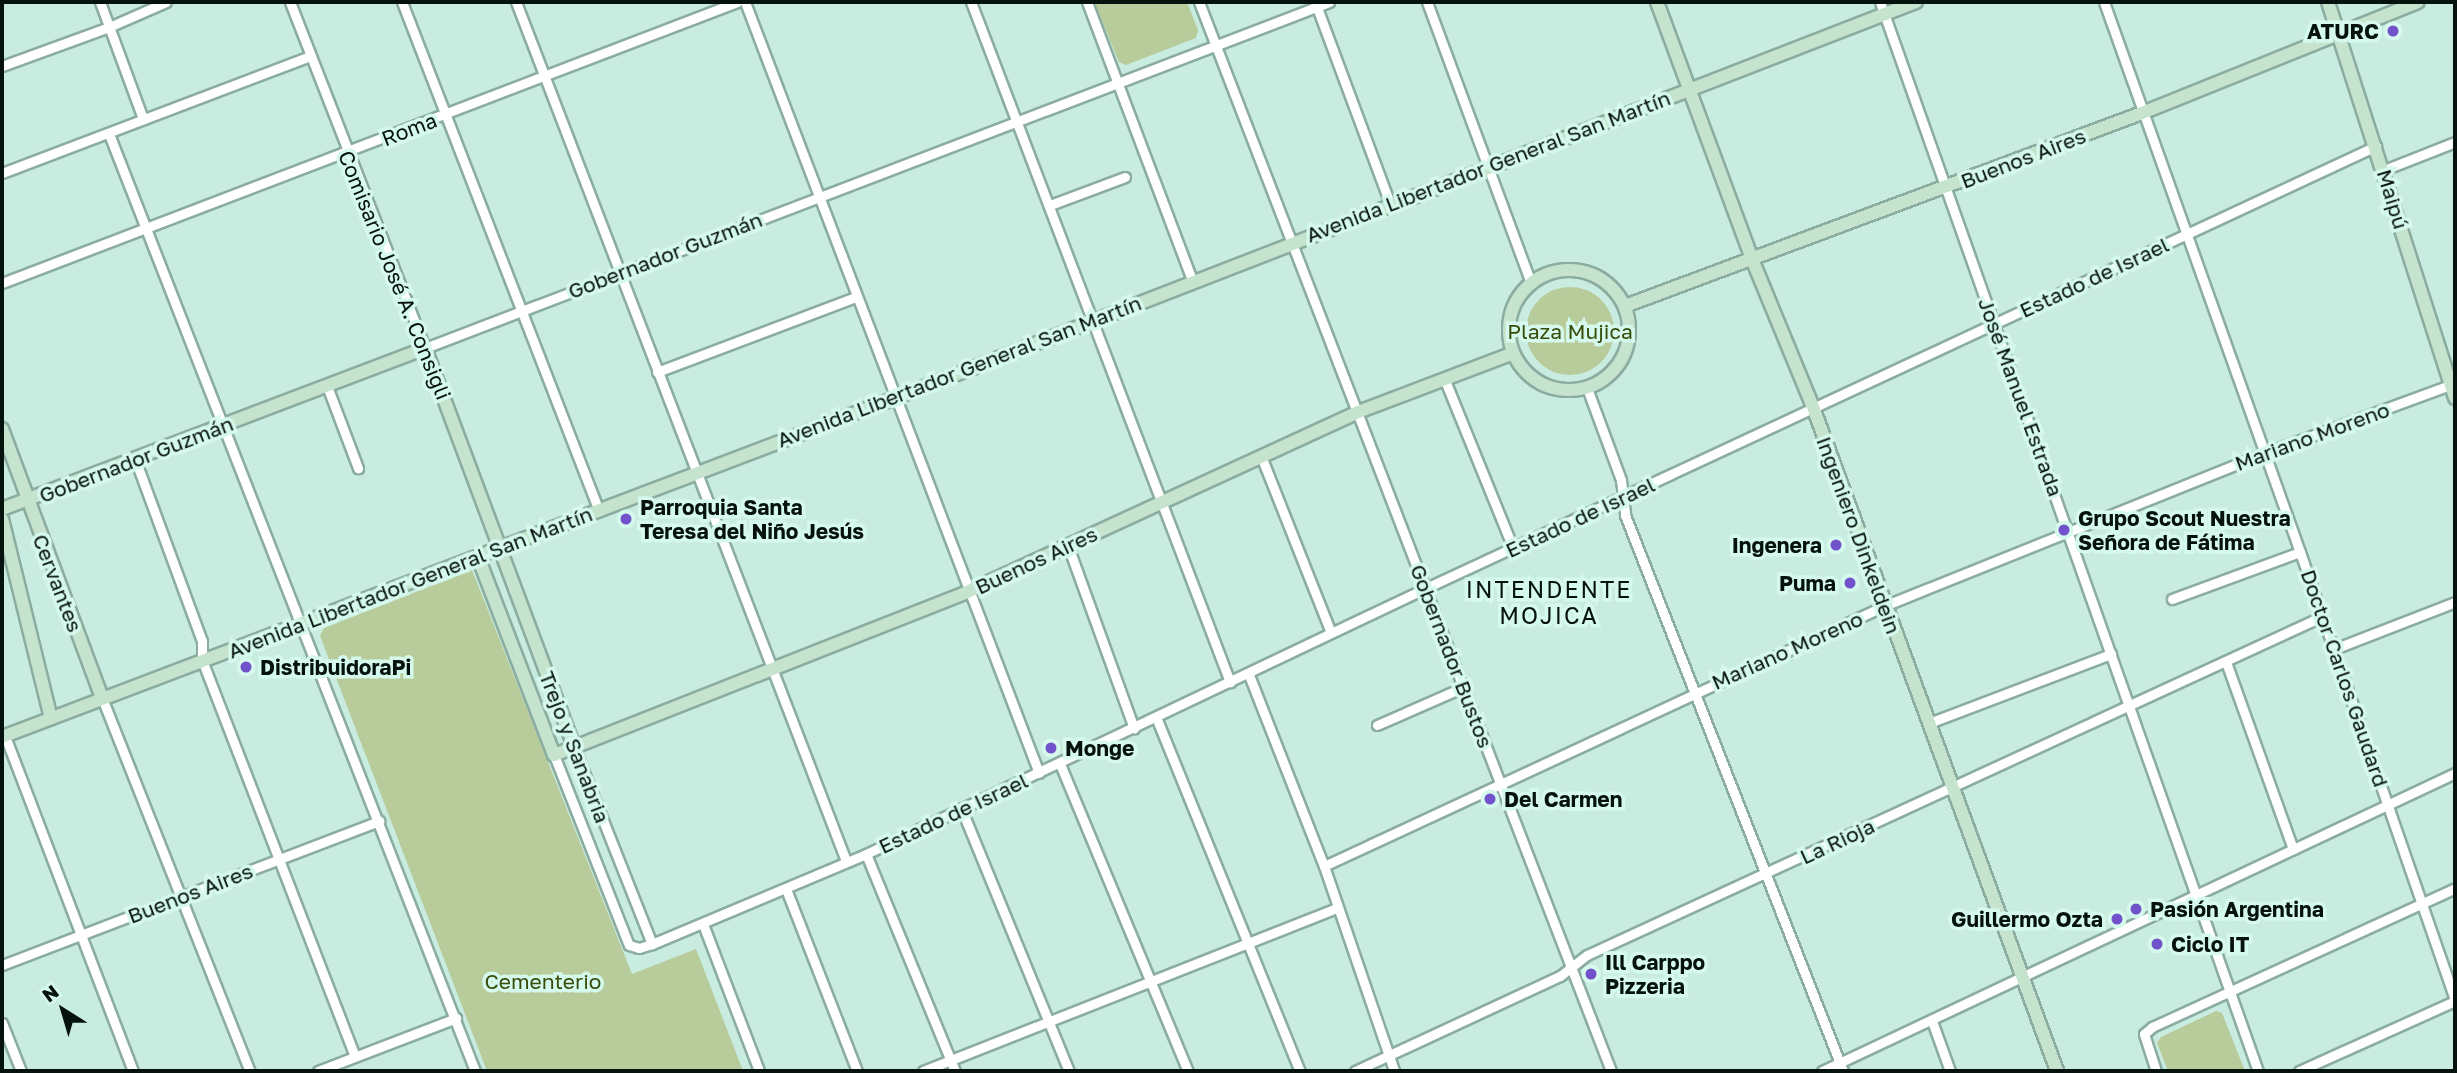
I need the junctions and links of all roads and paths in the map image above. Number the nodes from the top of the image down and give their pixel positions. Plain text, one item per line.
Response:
1 (100, 2) edge
2 (166, 2) edge
3 (290, 2) edge
4 (402, 2) edge
5 (516, 2) edge
6 (737, 2) edge
7 (745, 2) edge
8 (971, 2) edge
9 (1087, 2) edge
10 (1199, 2) edge
11 (1329, 2) edge
12 (1427, 2) edge
13 (1657, 2) edge
14 (1916, 2) edge
15 (2104, 2) edge
16 (2328, 2) edge
17 (2418, 2) edge
18 (1316, 4) edge
19 (1882, 8) edge
20 (109, 27) junction
21 (2339, 33) junction
22 (1217, 46) junction
23 (310, 56) junction
24 (2, 66) edge
25 (544, 76) junction
26 (1117, 83) junction
27 (1690, 89) junction
28 (2142, 113) junction
29 (444, 115) junction
30 (143, 119) junction
31 (1017, 121) junction
32 (108, 134) junction
33 (2455, 142) edge
34 (2376, 146) junction
35 (346, 153) junction
36 (1487, 167) junction
37 (2384, 170) junction
38 (2, 173) edge
39 (1125, 177) dead end
40 (1946, 186) junction
41 (818, 197) junction
42 (1390, 204) junction
43 (1050, 205) junction
44 (147, 230) junction
45 (2187, 234) junction
46 (1290, 243) junction
47 (1752, 260) junction
48 (620, 273) junction
49 (1192, 280) junction
50 (2, 283) edge
51 (1531, 283) junction
52 (856, 297) junction
53 (1625, 306) junction
54 (522, 310) junction
55 (1094, 320) junction
56 (1995, 323) junction
57 (425, 348) junction
58 (1513, 353) junction
59 (657, 372) junction
60 (1444, 378) junction
61 (327, 386) junction
62 (1587, 388) junction
63 (2454, 389) edge
64 (898, 397) junction
65 (1813, 407) junction
66 (1358, 412) junction
67 (220, 426) junction
68 (2, 429) edge
69 (2265, 453) junction
70 (1261, 456) junction
71 (135, 459) junction
72 (358, 468) dead end
73 (697, 473) junction
74 (1624, 498) junction
75 (27, 500) junction
76 (1161, 503) junction
77 (2, 509) edge
78 (599, 511) junction
79 (2, 519) edge
80 (2069, 531) junction
81 (1068, 546) junction
82 (500, 548) junction
83 (1513, 548) junction
84 (2300, 552) junction
85 (478, 557) junction
86 (1426, 588) junction
87 (968, 592) junction
88 (2172, 599) dead end
89 (2455, 602) edge
90 (1884, 606) junction
91 (2322, 616) junction
92 (301, 622) junction
93 (1331, 633) junction
94 (2334, 649) junction
95 (2111, 654) junction
96 (202, 660) junction
97 (2227, 662) junction
98 (772, 668) junction
99 (1249, 675) junction
100 (1230, 682) junction
101 (1464, 687) junction
102 (1695, 692) junction
103 (102, 698) junction
104 (2128, 704) junction
105 (1156, 717) junction
106 (51, 718) junction
107 (1930, 723) junction
108 (1377, 725) dead end
109 (1134, 728) junction
110 (3, 737) edge
111 (574, 747) junction
112 (554, 755) junction
113 (1060, 764) junction
114 (1039, 773) junction
115 (2455, 773) edge
116 (1500, 782) junction
117 (1953, 786) junction
118 (2389, 805) junction
119 (961, 808) junction
120 (379, 821) junction
121 (2293, 849) junction
122 (866, 854) junction
123 (279, 859) junction
124 (846, 861) junction
125 (1324, 866) junction
126 (1765, 875) junction
127 (2455, 888) edge
128 (786, 889) junction
129 (2193, 896) junction
130 (181, 897) junction
131 (2423, 903) junction
132 (1337, 908) junction
133 (703, 924) junction
134 (79, 935) junction
135 (1248, 943) junction
136 (652, 944) junction
137 (629, 945) joint
138 (2, 965) edge
139 (1572, 969) junction
140 (2021, 977) junction
141 (1150, 980) junction
142 (2230, 991) junction
143 (2455, 1000) edge
144 (456, 1018) junction
145 (1049, 1020) junction
146 (1932, 1021) junction
147 (2, 1023) edge
148 (355, 1056) junction
149 (1389, 1056) junction
150 (950, 1060) junction
151 (1841, 1067) edge
152 (20, 1071) edge
153 (133, 1071) edge
154 (250, 1071) edge
155 (318, 1071) edge
156 (475, 1071) edge
157 (759, 1071) edge
158 (857, 1071) edge
159 (923, 1071) edge
160 (955, 1071) edge
161 (1069, 1071) edge
162 (1188, 1071) edge
163 (1300, 1071) edge
164 (1355, 1071) edge
165 (1394, 1071) edge
166 (1611, 1071) edge
167 (1822, 1071) edge
168 (1950, 1071) edge
169 (2057, 1071) edge
170 (2156, 1071) edge
171 (2258, 1071) edge
172 (2299, 1071) edge

1 - 20 street
2 - 20 street
3 - 23 street, Comisario José A. Consigli
4 - 29 street
5 - 25 street
6 - 25 street, Roma
7 - 41 street
8 - 31 street
9 - 26 street
10 - 22 street, Gobernador Bustos
11 - 18 street, Gobernador Guzmán
12 - 36 street
13 - 27 main road, Ingeniero Dinkeldein
14 - 19 main road, Avenida Libertador General San Martín
15 - 28 street, Doctor Carlos Gaudard
16 - 21 main road, Maipú
17 - 21 main road, Buenos Aires
18 - 22 street, Gobernador Guzmán
18 - 42 street
19 - 27 main road, Avenida Libertador General San Martín
19 - 40 street, José Manuel Estrada
20 - 24 street
20 - 30 street
21 - 28 main road, Buenos Aires
21 - 34 main road, Maipú
22 - 26 street, Gobernador Guzmán
22 - 46 street, Gobernador Bustos
23 - 30 street
23 - 35 street, Comisario José A. Consigli
25 - 29 street, Roma
25 - 48 street
26 - 31 street, Gobernador Guzmán
26 - 49 street
27 - 36 main road, Avenida Libertador General San Martín
27 - 47 main road, Ingeniero Dinkeldein
28 - 40 main road, Buenos Aires
28 - 45 street, Doctor Carlos Gaudard
29 - 35 street, Roma
29 - 54 street
30 - 32 street
31 - 41 street, Gobernador Guzmán
31 - 43 street
32 - 38 street
32 - 44 street
33 - 37 street
34 - 37 main road, Maipú
34 - 45 street, Estado de Israel
35 - 44 street, Roma
35 - 57 street, Comisario José A. Consigli
36 - 42 main road, Avenida Libertador General San Martín
36 - 51 street
37 - 63 main road, Maipú
39 - 43 street
40 - 47 main road, Buenos Aires
40 - 56 street, José Manuel Estrada
41 - 48 street, Gobernador Guzmán
41 - 52 street
42 - 46 main road, Avenida Libertador General San Martín
43 - 55 street
44 - 50 street, Roma
44 - 67 street
45 - 56 street, Estado de Israel
45 - 69 street, Doctor Carlos Gaudard
46 - 49 main road, Avenida Libertador General San Martín
46 - 66 street, Gobernador Bustos
47 - 53 main road, Buenos Aires
47 - 65 main road, Ingeniero Dinkeldein
48 - 54 street, Gobernador Guzmán
48 - 59 street
49 - 55 main road, Avenida Libertador General San Martín
51 - 53 main road
51 - 58 main road
52 - 59 street
52 - 64 street
53 - 62 main road
54 - 57 street, Gobernador Guzmán
54 - 78 street
55 - 64 main road, Avenida Libertador General San Martín
55 - 76 street
56 - 65 street, Estado de Israel
56 - 80 street, José Manuel Estrada
57 - 61 main road, Gobernador Guzmán
57 - 82 main road, Comisario José A. Consigli
58 - 60 main road, Buenos Aires
58 - 62 main road
59 - 73 street
60 - 66 main road, Buenos Aires
60 - 83 street
61 - 67 main road, Gobernador Guzmán
61 - 72 street
62 - 74 street
63 - 69 street, Mariano Moreno
64 - 73 main road, Avenida Libertador General San Martín
64 - 87 street
65 - 74 street, Estado de Israel
65 - 90 main road, Ingeniero Dinkeldein
66 - 70 main road, Buenos Aires
66 - 86 street, Gobernador Bustos
67 - 71 main road, Gobernador Guzmán
67 - 92 street
68 - 75 main road, Cervantes
69 - 80 street, Mariano Moreno
69 - 84 street, Doctor Carlos Gaudard
70 - 76 main road, Buenos Aires
70 - 93 street
71 - 75 main road, Gobernador Guzmán
71 - 96 street
73 - 78 main road, Avenida Libertador General San Martín
73 - 98 street
74 - 83 street, Estado de Israel
74 - 102 street
75 - 77 main road, Gobernador Guzmán
75 - 103 main road, Cervantes
76 - 81 main road, Buenos Aires
76 - 100 street
78 - 82 main road, Avenida Libertador General San Martín
79 - 106 main road, Cervantes
80 - 90 street, Mariano Moreno
80 - 95 street, José Manuel Estrada
81 - 87 main road, Buenos Aires
81 - 109 street
82 - 85 main road, Avenida Libertador General San Martín
82 - 111 main road, Trejo y Sanabria
83 - 86 street, Estado de Israel
84 - 88 street
84 - 91 street, Doctor Carlos Gaudard
85 - 92 main road, Avenida Libertador General San Martín
85 - 112 main road, Trejo y Sanabria
86 - 93 street, Estado de Israel
86 - 101 street, Gobernador Bustos
87 - 98 main road, Buenos Aires
87 - 114 street
89 - 94 street
90 - 102 street, Mariano Moreno
90 - 107 main road, Ingeniero Dinkeldein
91 - 94 street, Doctor Carlos Gaudard
91 - 97 street, La Rioja
92 - 96 main road, Avenida Libertador General San Martín
92 - 120 street
93 - 99 street, Estado de Israel
94 - 118 street, Doctor Carlos Gaudard
95 - 104 street, José Manuel Estrada
95 - 107 street
96 - 103 main road, Avenida Libertador General San Martín
96 - 123 street
97 - 104 street, La Rioja
97 - 121 street
98 - 111 main road, Buenos Aires
98 - 124 street
99 - 100 street, Estado de Israel
99 - 125 street
100 - 105 street, Estado de Israel
101 - 108 street
101 - 116 street, Gobernador Bustos
102 - 116 street, Mariano Moreno
102 - 126 street
103 - 106 main road, Avenida Libertador General San Martín
103 - 130 street
104 - 117 street, La Rioja
104 - 129 street, José Manuel Estrada
105 - 109 street, Estado de Israel
105 - 135 street
106 - 110 main road, Avenida Libertador General San Martín
107 - 117 main road, Ingeniero Dinkeldein
109 - 113 street, Estado de Israel
110 - 134 street
111 - 112 main road, Buenos Aires
111 - 136 street, Trejo y Sanabria
112 - 137 street, Trejo y Sanabria
113 - 114 street, Estado de Israel
113 - 141 street
114 - 119 street, Estado de Israel
115 - 118 street
116 - 125 street, Mariano Moreno
116 - 139 street, Gobernador Bustos
117 - 126 street, La Rioja
117 - 140 main road, Ingeniero Dinkeldein
118 - 121 street
118 - 131 street, Doctor Carlos Gaudard
119 - 122 street, Estado de Israel
119 - 145 street
120 - 123 street, Buenos Aires
120 - 144 street
121 - 129 street
122 - 124 street, Estado de Israel
122 - 150 street
123 - 130 street, Buenos Aires
123 - 148 street
124 - 128 street, Estado de Israel
125 - 132 street
126 - 139 street, La Rioja
126 - 151 street
127 - 131 street
128 - 133 street, Estado de Israel
128 - 158 street
129 - 140 street
129 - 142 street, José Manuel Estrada
130 - 134 street, Buenos Aires
130 - 154 street
131 - 142 street
131 - 143 street, Doctor Carlos Gaudard
132 - 135 street
132 - 149 street
133 - 136 street, Estado de Israel
133 - 157 street
134 - 138 street, Buenos Aires
134 - 153 street
135 - 141 street
135 - 163 street
136 - 137 street, Estado de Israel
139 - 149 street, La Rioja
139 - 166 street, Gobernador Bustos
140 - 146 street
140 - 169 main road, Ingeniero Dinkeldein
141 - 145 street
141 - 162 street
142 - 170 street
142 - 171 street, José Manuel Estrada
143 - 172 street
144 - 148 street
144 - 156 street
145 - 150 street
145 - 161 street
146 - 151 street
146 - 168 street
147 - 152 street
148 - 155 street
149 - 164 street, La Rioja
149 - 165 street
150 - 159 street
150 - 160 street
151 - 167 street

